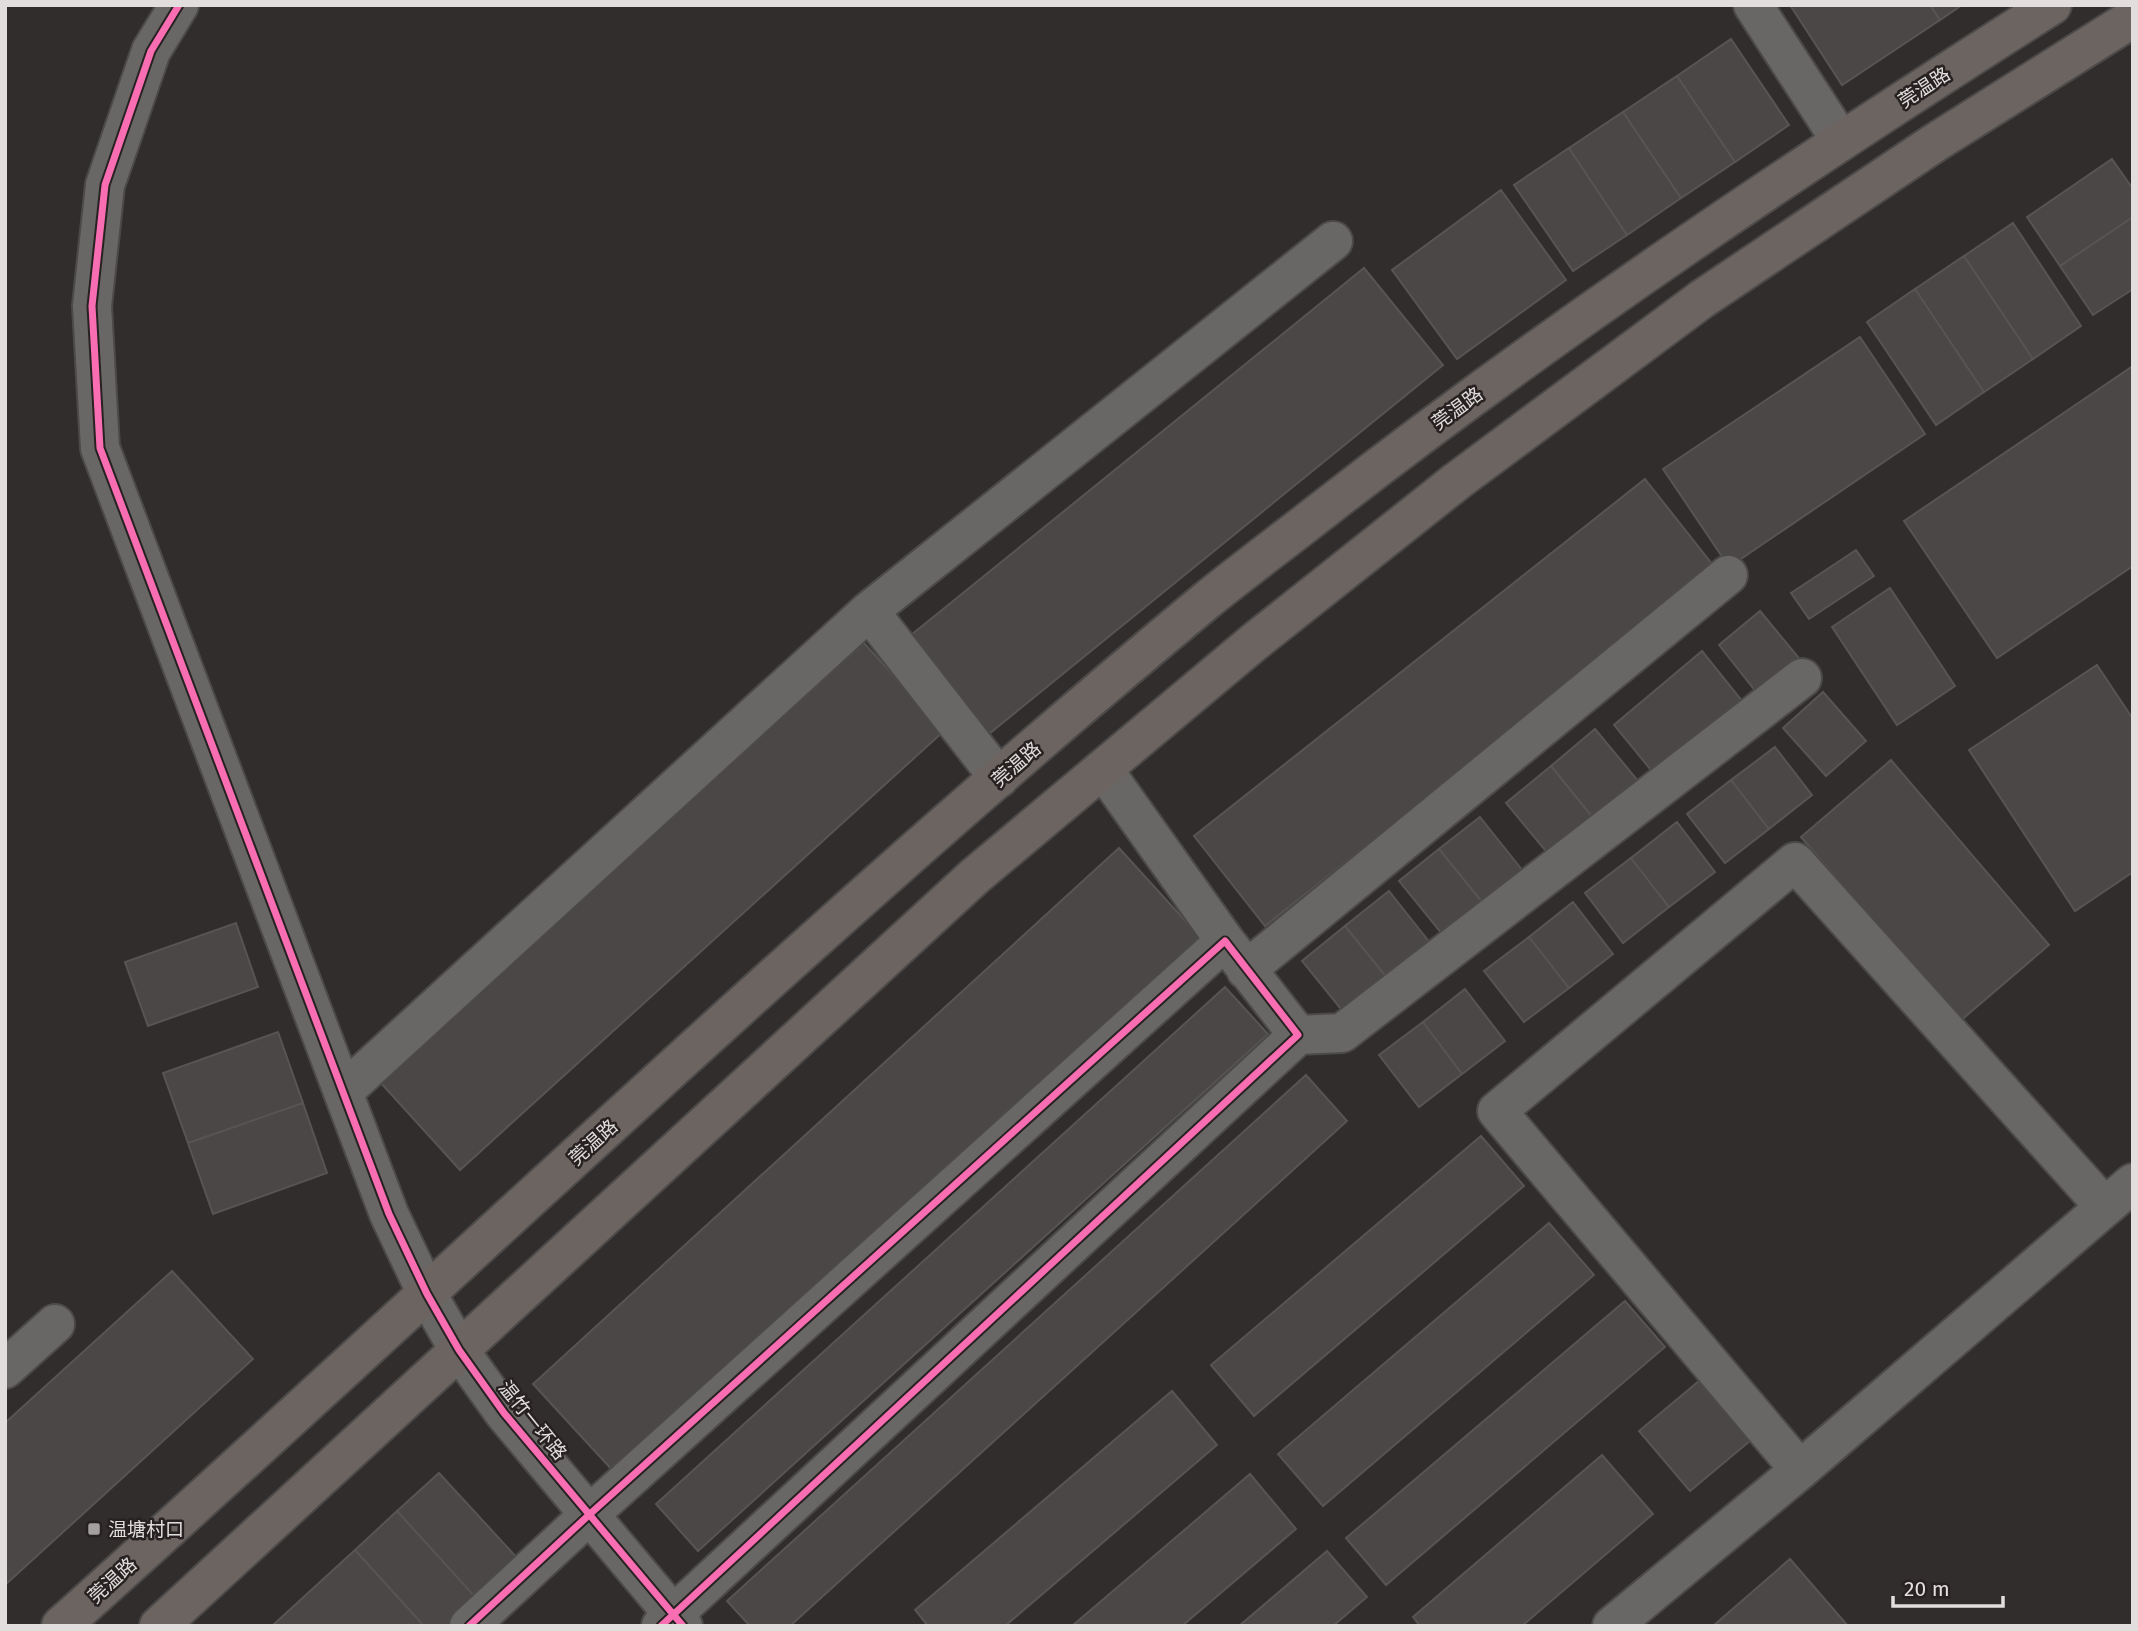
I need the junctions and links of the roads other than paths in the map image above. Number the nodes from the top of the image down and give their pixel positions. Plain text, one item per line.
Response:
1 (179, 5) edge
2 (1753, 5) edge
3 (2052, 5) edge
4 (2133, 18) edge
5 (1841, 141) junction
6 (1333, 241) dead end
7 (1728, 575) dead end
8 (869, 611) junction
9 (1802, 678) dead end
10 (1103, 769) junction
11 (999, 778) junction
12 (1236, 955) junction
13 (1298, 1035) junction
14 (343, 1092) junction
15 (2119, 1195) edge
16 (427, 1294) junction
17 (55, 1324) dead end
18 (459, 1350) junction
19 (5, 1369) edge
20 (1800, 1470) junction
21 (590, 1514) junction
22 (672, 1622) edge
23 (61, 1626) edge
24 (159, 1626) edge
25 (469, 1626) edge
26 (1612, 1626) edge

1 - 14 street, 温竹一环路
2 - 5 street
3 - 5 main road, 莞温路
4 - 10 main road
5 - 11 main road, 莞温路
6 - 8 street
7 - 12 street
8 - 11 street
8 - 14 street
9 - 13 street
10 - 12 street
10 - 18 main road
11 - 16 main road, 莞温路
12 - 13 street
12 - 21 street
13 - 22 street
14 - 16 street, 温竹一环路
15 - 20 street
15 - 20 street
16 - 18 street, 温竹一环路
16 - 23 main road, 莞温路
17 - 19 street
18 - 21 street, 温竹一环路
18 - 24 main road
20 - 26 street
21 - 22 street, 温竹一环路
21 - 25 street

